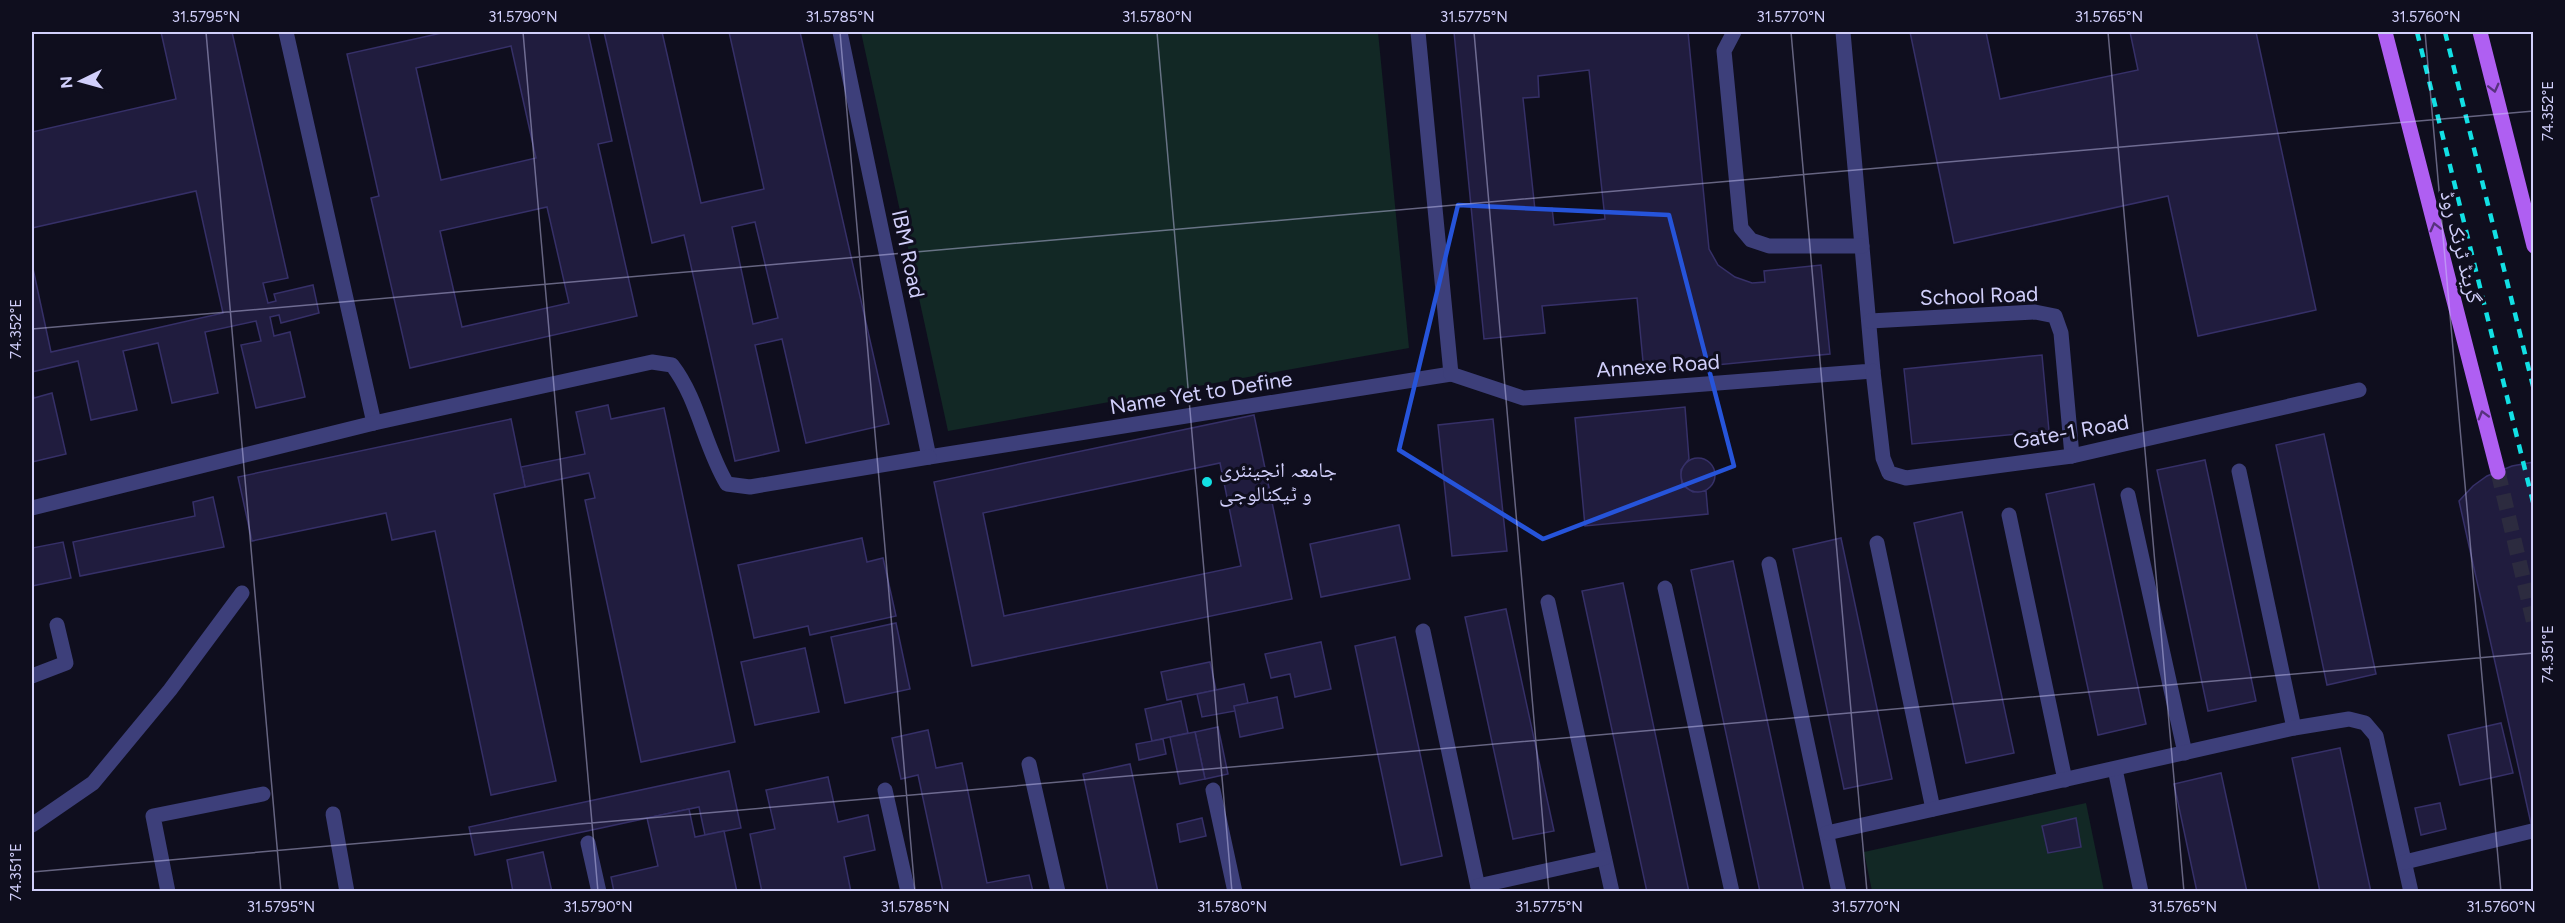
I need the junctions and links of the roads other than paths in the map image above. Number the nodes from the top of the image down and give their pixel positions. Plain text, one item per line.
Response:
1 (286, 32) edge
2 (840, 32) edge
3 (1418, 32) edge
4 (1734, 32) edge
5 (1843, 32) edge
6 (2385, 32) edge
7 (2480, 32) edge
8 (1862, 246) junction
9 (2534, 246) edge
10 (1870, 321) junction
11 (1873, 371) junction
12 (1451, 374) junction
13 (2359, 390) dead end
14 (374, 423) junction
15 (2072, 456) junction
16 (929, 457) junction
17 (2239, 471) dead end
18 (2498, 472) tunnel mouth
19 (2128, 495) dead end
20 (32, 507) edge
21 (2009, 515) dead end
22 (1877, 543) dead end
23 (1769, 564) dead end
24 (1665, 588) dead end
25 (242, 593) dead end
26 (1548, 602) dead end
27 (57, 625) dead end
28 (1423, 631) dead end
29 (32, 676) edge
30 (2294, 728) junction
31 (2185, 753) junction
32 (1029, 765) dead end
33 (2115, 769) junction
34 (2065, 780) junction
35 (885, 790) dead end
36 (1213, 790) dead end
37 (263, 794) dead end
38 (1934, 809) junction
39 (333, 814) dead end
40 (32, 825) edge
41 (2532, 831) edge
42 (1827, 832) junction
43 (588, 843) dead end
44 (1604, 858) junction
45 (2405, 862) junction
46 (1478, 889) edge
47 (168, 891) edge
48 (347, 891) edge
49 (599, 891) edge
50 (908, 891) edge
51 (1058, 891) edge
52 (1235, 891) edge
53 (1612, 891) edge
54 (1732, 891) edge
55 (1839, 891) edge
56 (2141, 891) edge
57 (2411, 891) edge

1 - 14 street
2 - 16 street, IBM Road
3 - 12 street
4 - 8 street
5 - 8 street
18 -> 6 main road, گرینڈ ٹرنک روڈ
7 -> 9 main road
8 - 10 street
10 - 11 street
10 - 15 street, School Road
11 - 12 street, Annexe Road
11 - 15 street, Gate-1 Road
12 - 16 street, Name Yet to Define
13 - 15 street, Gate-1 Road
14 - 16 street
14 - 20 street
17 - 30 street
19 - 31 street
21 - 34 street
22 - 38 street
23 - 42 street
24 - 54 street
25 - 40 street
26 - 44 street
27 - 29 street
28 - 46 street
30 - 31 street
30 - 45 street
31 - 33 street
32 - 51 street
33 - 34 street
33 - 56 street
34 - 38 street
35 - 50 street
36 - 52 street
37 - 47 street
38 - 42 street
39 - 48 street
41 - 45 street
42 - 55 street
43 - 49 street
44 - 46 street
44 - 53 street
45 - 57 street

